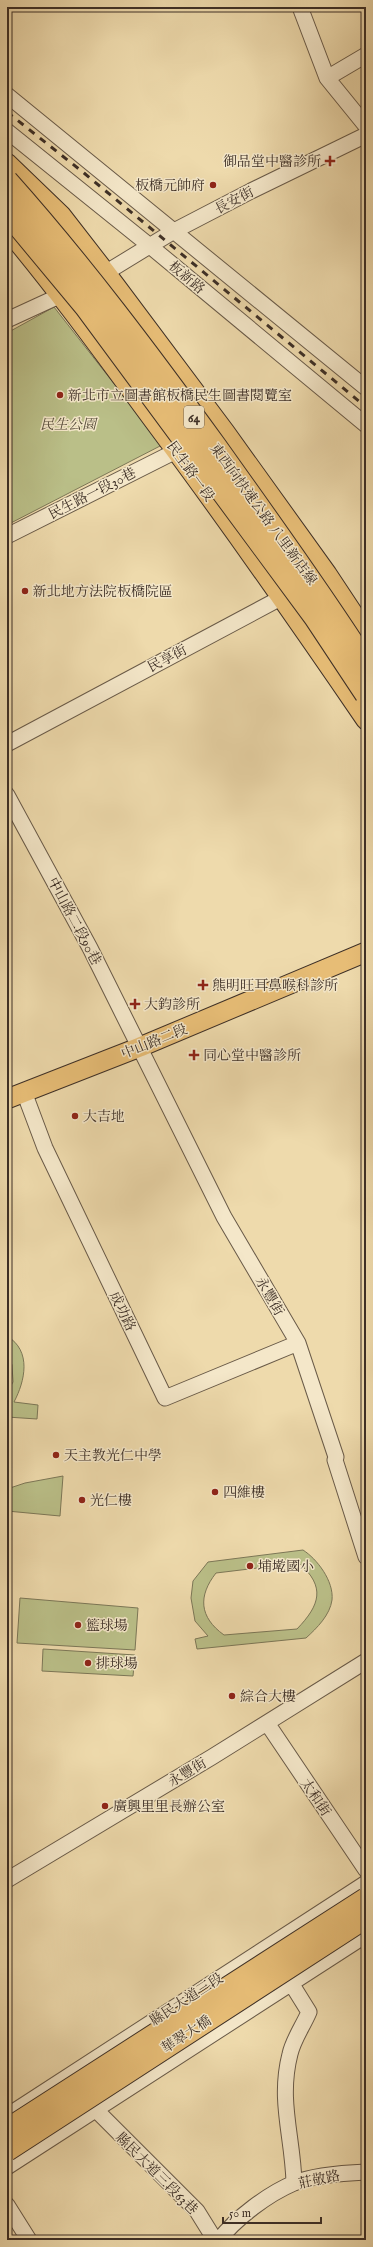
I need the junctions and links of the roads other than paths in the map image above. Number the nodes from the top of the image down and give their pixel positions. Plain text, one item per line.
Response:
1 (300, 7) edge
2 (366, 54) edge
3 (327, 78) junction
4 (7, 95) edge
5 (366, 126) edge
6 (7, 131) edge
7 (366, 135) edge
8 (7, 163) edge
9 (7, 181) edge
10 (7, 212) edge
11 (7, 229) edge
12 (174, 231) junction
13 (150, 246) junction
14 (106, 273) junction
15 (62, 295) junction
16 (7, 320) edge
17 (366, 388) edge
18 (366, 425) edge
19 (176, 451) junction
20 (7, 536) edge
21 (327, 574) junction
22 (282, 596) junction
23 (366, 633) edge
24 (366, 664) edge
25 (366, 694) edge
26 (366, 720) edge
27 (7, 744) edge
28 (7, 795) edge
29 (366, 952) edge
30 (140, 1047) junction
31 (16, 1096) edge
32 (298, 1343) junction
33 (366, 1557) edge
34 (366, 1661) edge
35 (267, 1723) junction
36 (366, 1870) edge
37 (7, 1880) edge
38 (366, 1882) edge
39 (366, 1899) edge
40 (366, 1917) edge
41 (366, 1935) edge
42 (266, 1947) junction
43 (292, 1983) junction
44 (95, 2109) junction
45 (7, 2116) edge
46 (7, 2130) edge
47 (7, 2150) edge
48 (7, 2167) edge
49 (366, 2172) edge
50 (294, 2183) junction
51 (7, 2205) edge
52 (29, 2240) edge
53 (215, 2240) edge
54 (219, 2240) edge

1 - 3 street
2 - 3 street
3 - 5 street
4 - 12 street, 板新路
6 - 13 street, 板新路
7 - 12 street, 長安街
8 - 14 main road
9 - 24 highway, 東西向快速公路 八里新店線 / 64, bridge
10 - 25 highway, 東西向快速公路 八里新店線 / 64, bridge
11 - 15 main road, 民生路一段
12 - 13 street, 長安街
12 - 17 street, 板新路
13 - 14 street, 長安街
13 - 18 street, 板新路
14 - 15 street, 長安街
14 - 21 main road
15 - 16 street, 長安街
15 - 19 main road, 民生路一段
19 - 20 street, 民生路一段30巷
19 - 22 main road, 民生路一段
21 - 22 street, 民享街
21 - 23 main road
22 - 26 main road, 民生路一段
22 - 27 street, 民享街
28 - 30 street, 中山路二段90巷
29 - 30 main road, 中山路二段
30 - 31 main road, 中山路二段
30 - 32 street, 永豐街
31 - 32 street, 成功路
32 - 33 street, 永豐街
34 - 35 street, 永豐街
35 - 36 street, 太和街
35 - 37 street, 永豐街
38 - 42 street, 縣民大道三段
39 - 46 highway, 華翠大橋, bridge
40 - 47 highway, 華翠大橋, bridge
41 - 43 street
42 - 43 street
42 - 45 street, 縣民大道三段
43 - 44 street
43 - 50 street
44 - 48 street
44 - 53 street, 縣民大道三段63巷
49 - 50 street, 莊敬路
50 - 54 street, 莊敬路
51 - 52 street

